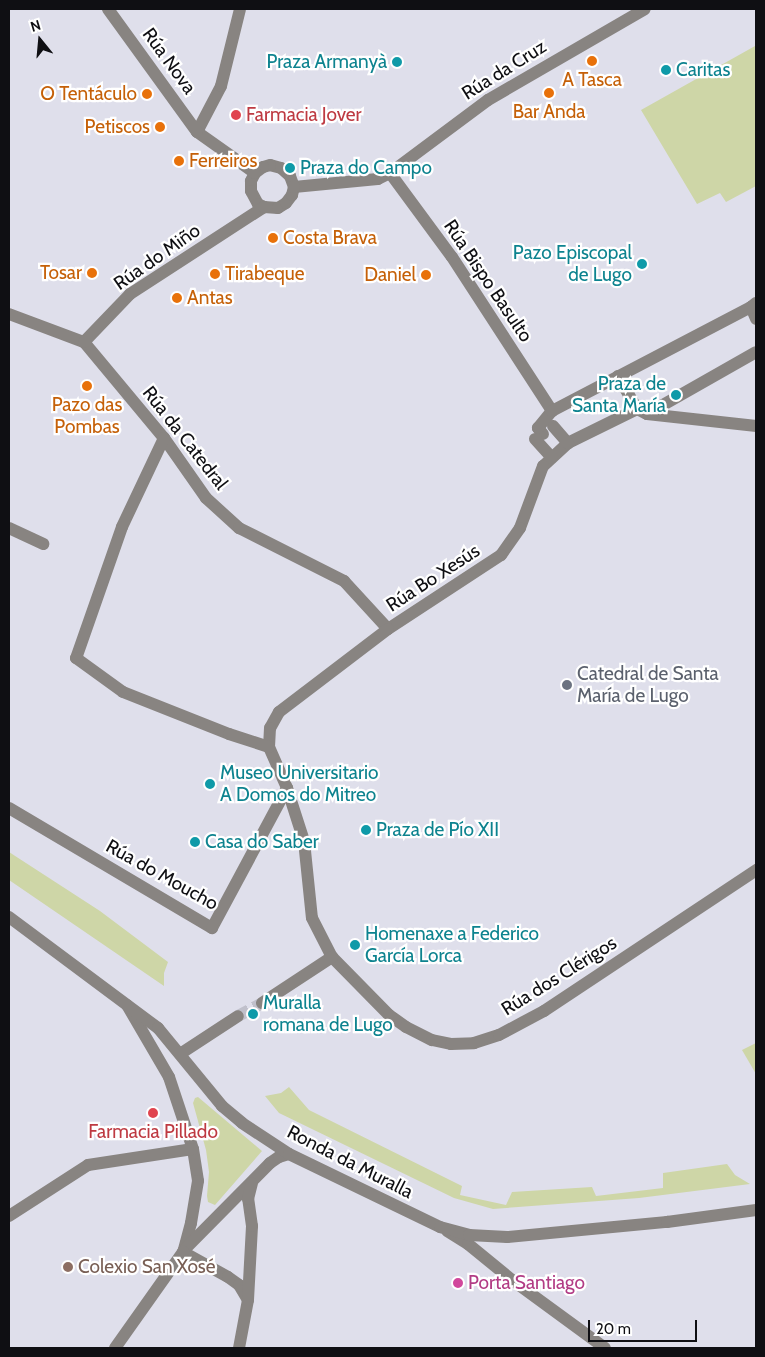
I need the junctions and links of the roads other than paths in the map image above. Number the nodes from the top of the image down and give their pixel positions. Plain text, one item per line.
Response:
1 (108, 9) edge
2 (240, 9) edge
3 (645, 9) edge
4 (197, 132) junction
5 (255, 173) junction
6 (390, 173) junction
7 (294, 186) junction
8 (264, 207) junction
9 (754, 305) edge
10 (10, 318) edge
11 (756, 319) edge
12 (84, 342) junction
13 (756, 352) edge
14 (618, 376) junction
15 (552, 411) junction
16 (642, 412) junction
17 (756, 426) edge
18 (544, 433) junction
19 (164, 438) junction
20 (568, 443) junction
21 (552, 458) junction
22 (9, 528) edge
23 (44, 544) dead end
24 (388, 629) junction
25 (269, 746) junction
26 (287, 788) junction
27 (9, 808) edge
28 (756, 870) edge
29 (9, 917) edge
30 (332, 957) junction
31 (262, 1003) tunnel mouth
32 (126, 1005) junction
33 (238, 1016) tunnel mouth
34 (180, 1054) junction
35 (193, 1149) junction
36 (289, 1154) junction
37 (252, 1183) junction
38 (756, 1210) edge
39 (9, 1216) edge
40 (440, 1227) junction
41 (183, 1252) junction
42 (248, 1300) junction
43 (115, 1348) edge
44 (239, 1348) edge
45 (605, 1348) edge

1 - 4 street, Rúa Nova
2 - 4 street
3 - 6 street, Rúa da Cruz
4 - 5 street
5 - 7 street
5 - 8 street
6 - 7 street
6 - 15 street, Rúa Bispo Basulto
7 - 8 street, Rúa do Miño
8 - 12 street, Rúa do Miño
9 - 11 street
9 - 14 street
10 - 12 street
12 - 19 street, Rúa da Catedral
13 - 16 street
14 - 15 street
14 - 16 street
15 - 18 street
16 - 17 street
16 - 20 street
18 - 20 street
18 - 21 street
19 - 24 street, Rúa da Catedral
19 - 25 street
20 - 21 street, Rúa Bo Xesús
21 - 24 street, Rúa Bo Xesús
22 - 23 street
24 - 25 street, Rúa Bo Xesús
25 - 26 street
26 - 27 street, Rúa do Moucho
26 - 30 street
28 - 30 street, Rúa dos Clérigos
29 - 32 street, Ronda da Muralla
30 - 31 street
32 - 34 street, Ronda da Muralla
32 - 35 street
33 - 34 street
34 - 36 street, Ronda da Muralla
35 - 39 street
35 - 41 street
36 - 37 street
36 - 40 street, Ronda da Muralla
37 - 41 street
37 - 42 street
38 - 40 street, Ronda da Muralla
40 - 45 street
41 - 42 street
41 - 43 street
42 - 44 street

